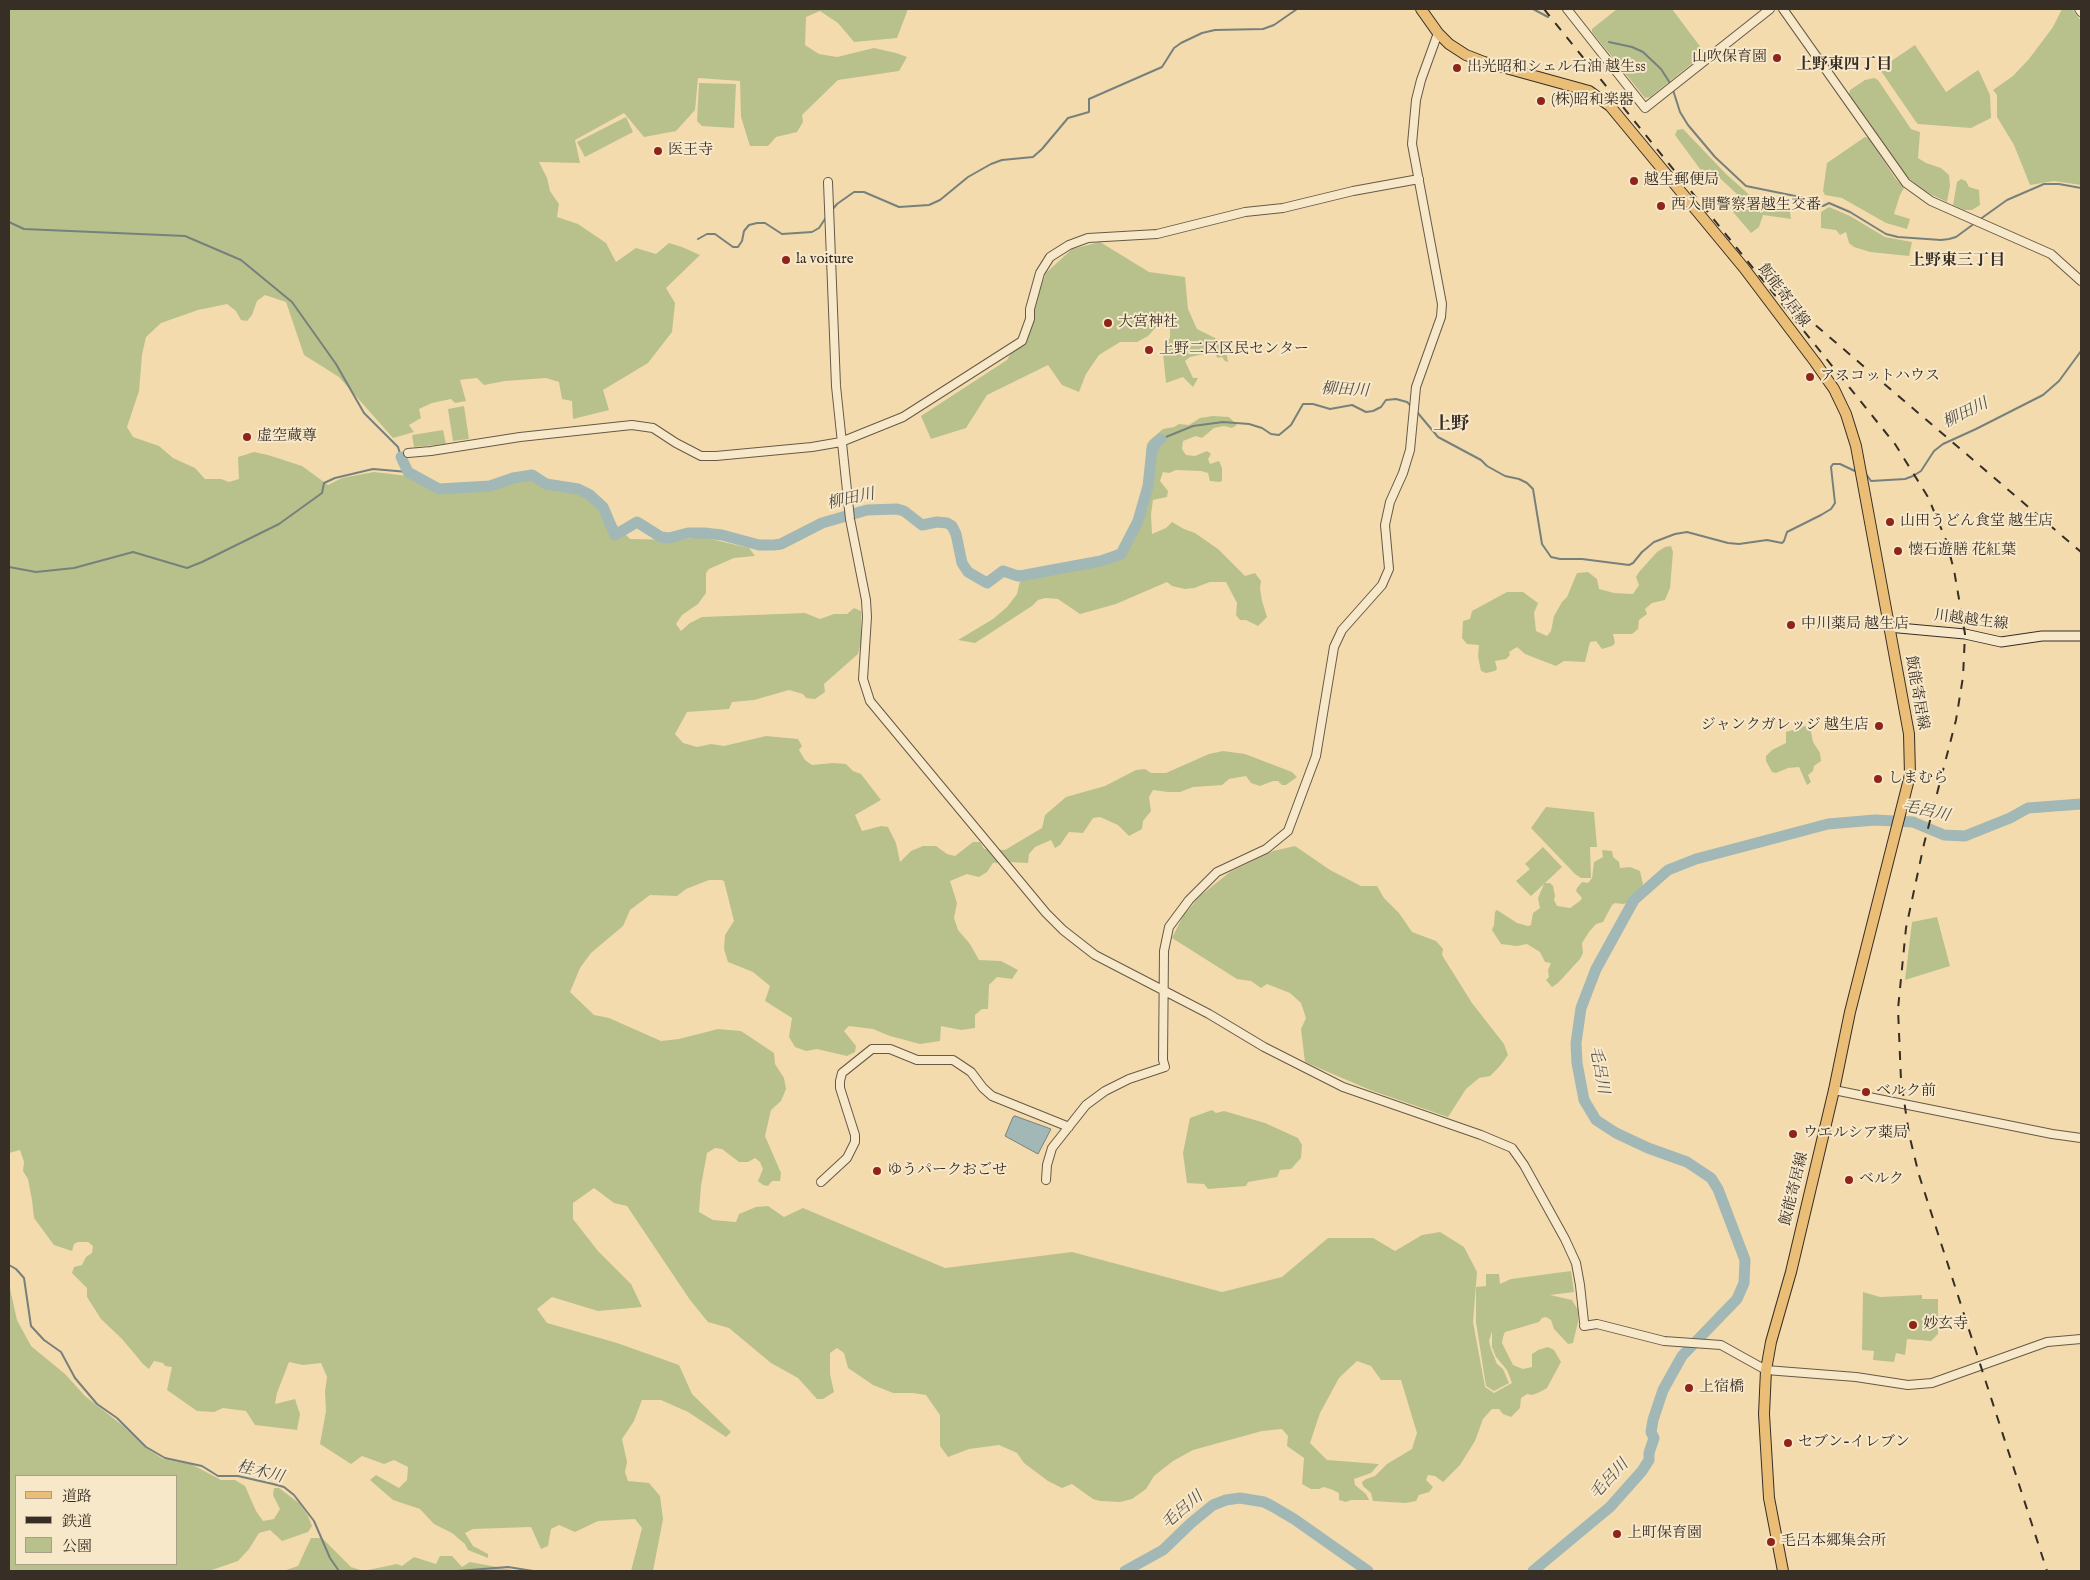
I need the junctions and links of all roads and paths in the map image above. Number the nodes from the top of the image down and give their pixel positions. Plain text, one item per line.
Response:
1 (1421, 9) edge
2 (1566, 9) edge
3 (1770, 9) edge
4 (1783, 9) edge
5 (2079, 9) edge
6 (2081, 12) edge
7 (1438, 34) junction
8 (1419, 179) junction
9 (828, 182) dead end
10 (2081, 281) edge
11 (841, 442) junction
12 (408, 453) dead end
13 (1888, 627) junction
14 (2081, 636) edge
15 (1165, 991) junction
16 (1834, 1090) junction
17 (1069, 1126) junction
18 (2081, 1138) edge
19 (1046, 1180) dead end
20 (821, 1182) dead end
21 (2081, 1339) edge
22 (1766, 1370) junction
23 (1783, 1571) edge

1 - 7 main road, 飯能寄居線
2 - 3 street
4 - 10 street
5 - 6 street
7 - 8 street
7 - 13 main road, 飯能寄居線
8 - 11 street
8 - 15 street
9 - 11 street
11 - 12 street
11 - 15 street
13 - 14 main road, 川越越生線
13 - 16 main road, 飯能寄居線
15 - 17 street
15 - 22 street
16 - 18 street
16 - 22 main road, 飯能寄居線
17 - 19 street
17 - 20 street
21 - 22 street
22 - 23 main road, 飯能寄居線

